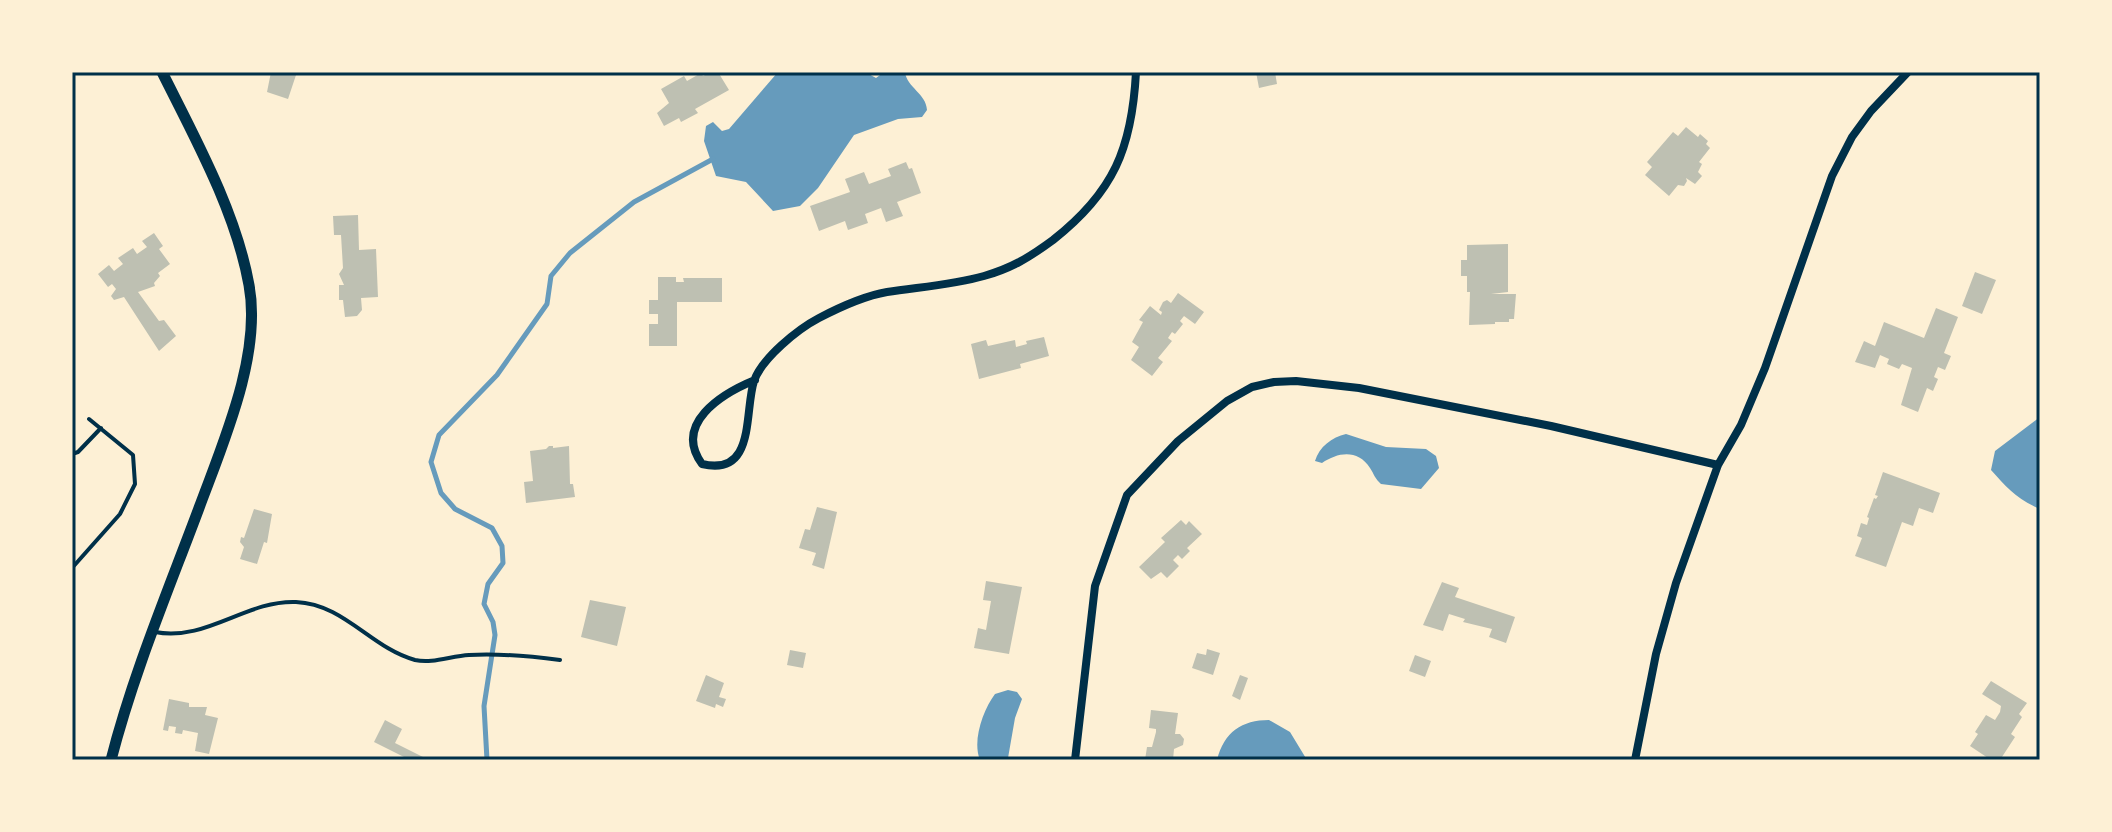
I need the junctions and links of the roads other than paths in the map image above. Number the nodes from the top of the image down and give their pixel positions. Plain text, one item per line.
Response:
1 (162, 72) edge
2 (1136, 72) edge
3 (1908, 72) edge
4 (755, 380) junction
5 (89, 419) dead end
6 (101, 428) junction
7 (72, 454) edge
8 (1718, 465) junction
9 (72, 568) edge
10 (153, 632) junction
11 (560, 660) dead end
12 (111, 760) edge
13 (1075, 760) edge
14 (1635, 760) edge

1 - 10 street
2 - 4 street
3 - 8 street
4 - 4 street
5 - 6 lane
6 - 7 lane
6 - 9 lane
8 - 13 street
8 - 14 street
10 - 11 lane
10 - 12 street

